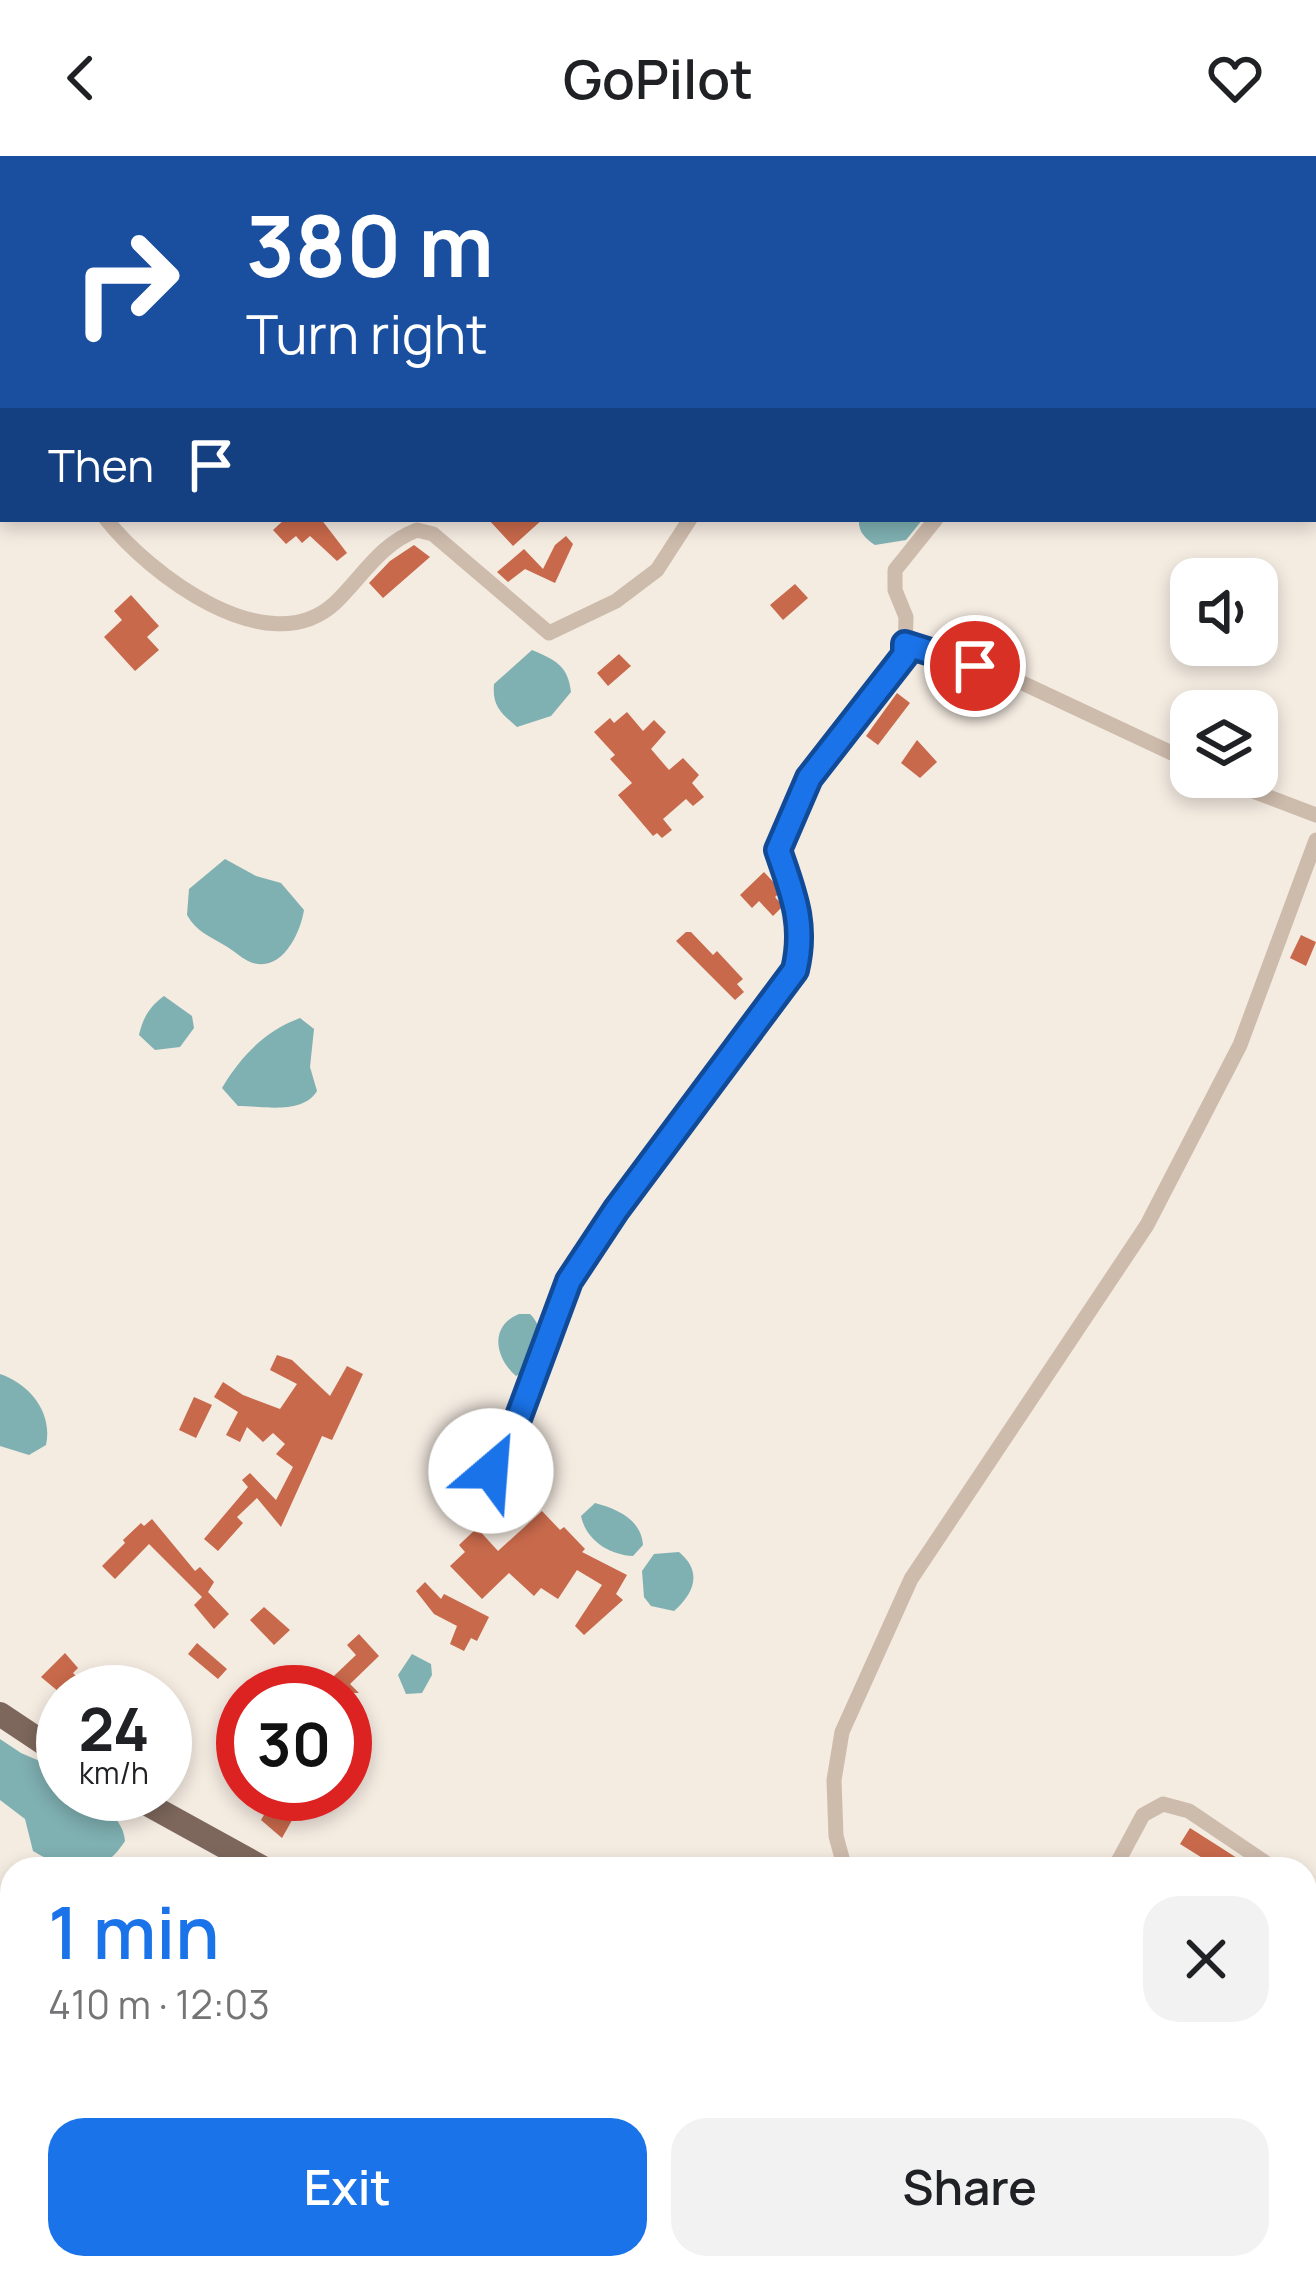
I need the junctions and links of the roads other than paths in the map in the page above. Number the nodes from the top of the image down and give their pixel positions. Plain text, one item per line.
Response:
1 (108, 522) edge
2 (688, 522) edge
3 (934, 522) edge
4 (905, 644) junction
5 (1170, 752) edge
6 (1271, 798) edge
7 (1316, 815) edge
8 (1316, 840) edge
9 (476, 1490) dead end
10 (0, 1714) edge
11 (36, 1738) edge
12 (178, 1821) edge
13 (243, 1857) edge
14 (842, 1857) edge
15 (1120, 1857) edge
16 (1257, 1857) edge

1 - 2 street
3 - 4 street
4 - 5 street
4 - 9 street
6 - 7 street
8 - 14 street
10 - 11 main road
12 - 13 main road
15 - 16 street

